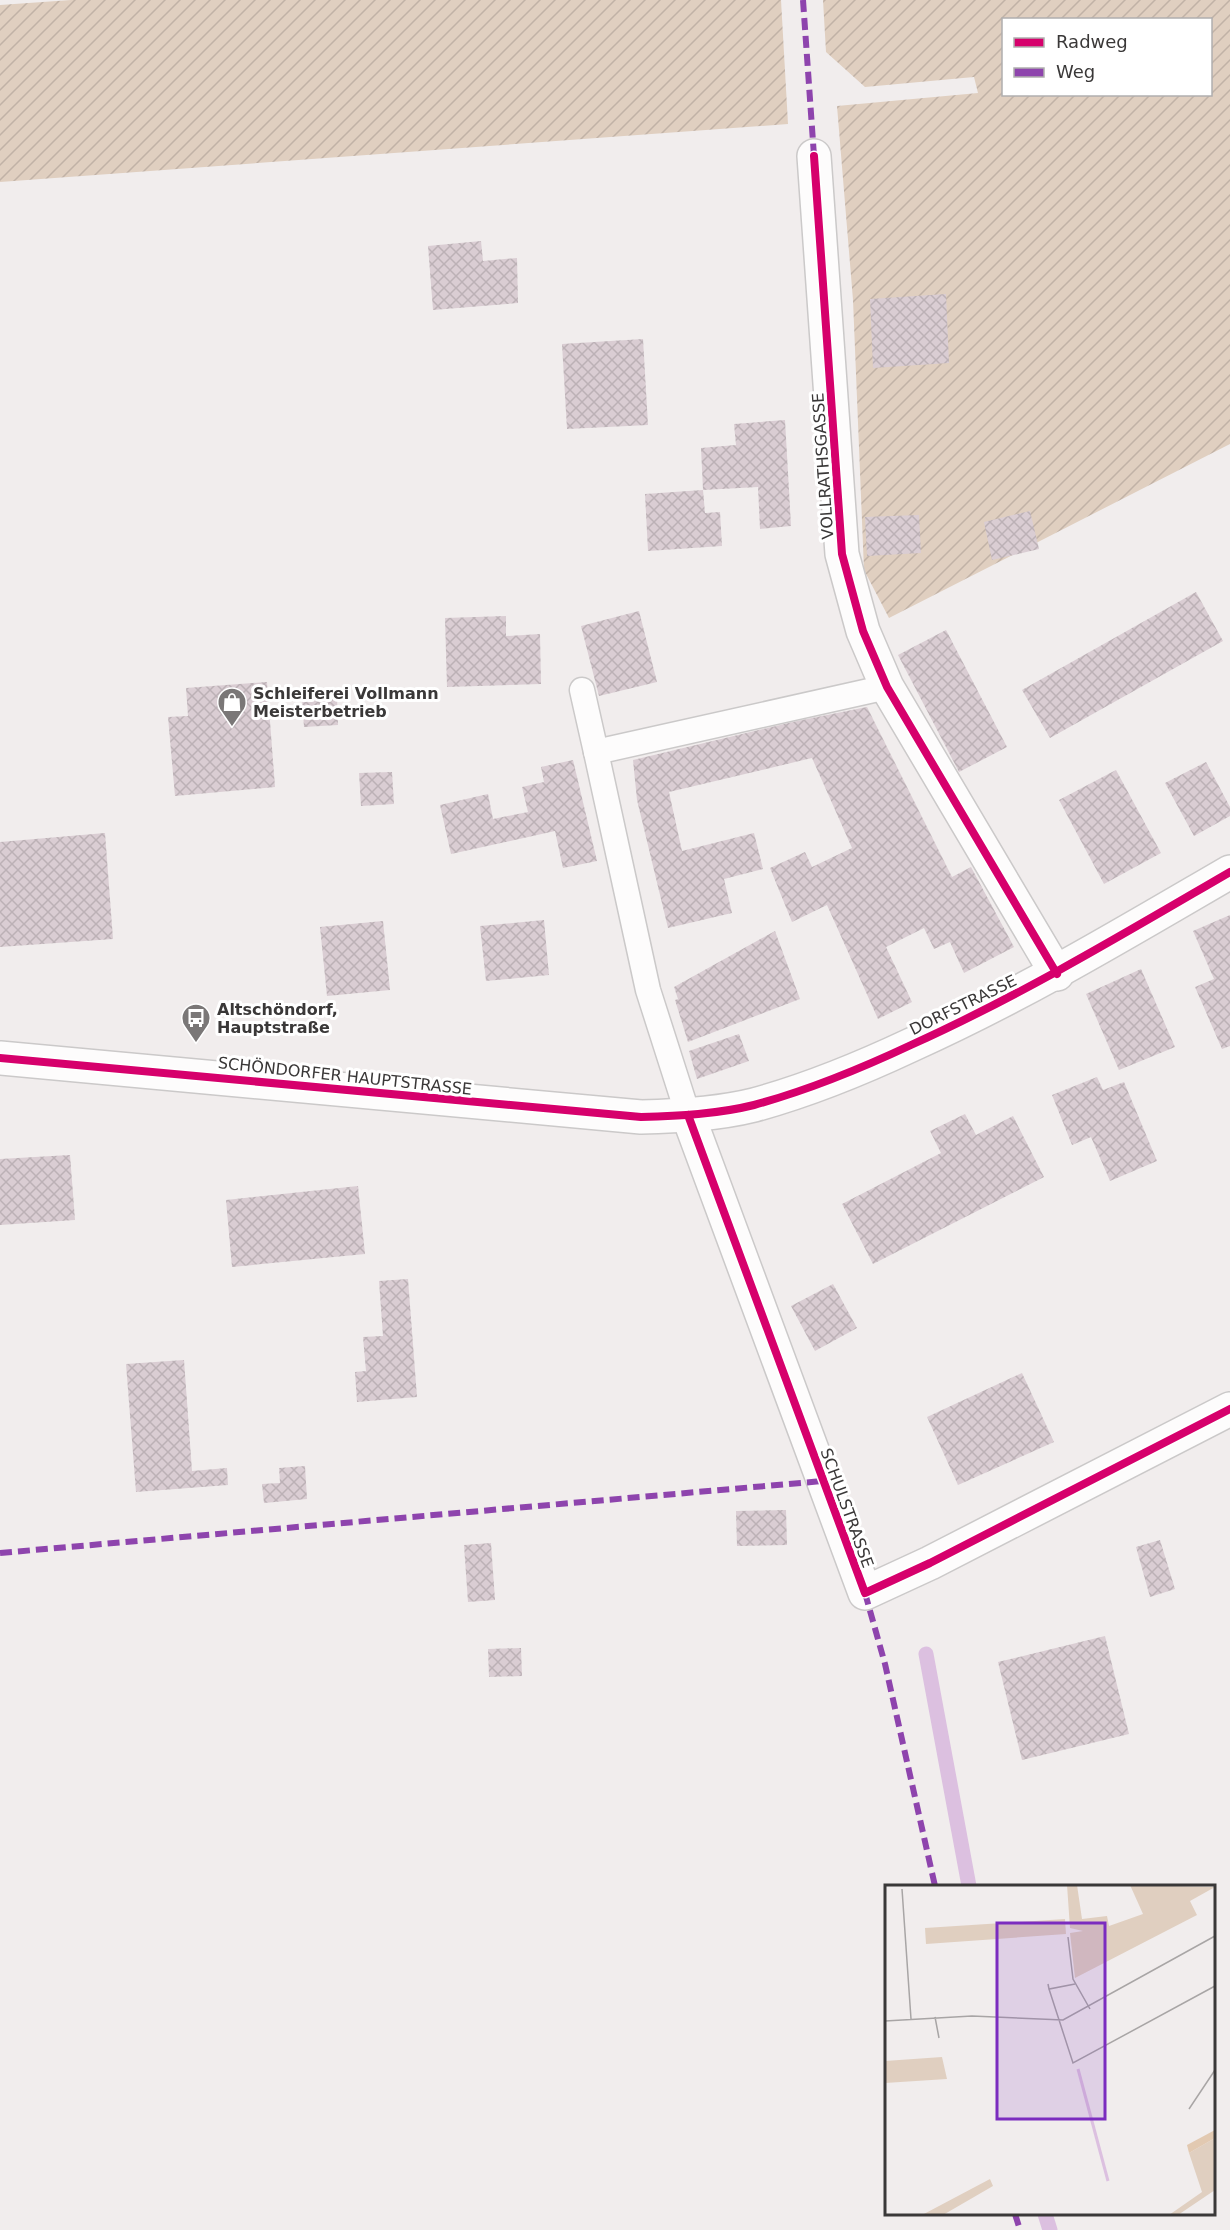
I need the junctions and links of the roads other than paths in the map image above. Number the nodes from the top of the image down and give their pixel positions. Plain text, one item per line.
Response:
1 (814, 156) dead end
2 (887, 687) junction
3 (582, 690) dead end
4 (596, 752) junction
5 (1230, 872) edge
6 (1057, 974) junction
7 (0, 1058) edge
8 (688, 1115) junction
9 (1230, 1409) edge

1 - 2 street, VOLLRATHSGASSE
2 - 4 lane
2 - 6 street, VOLLRATHSGASSE
3 - 4 lane
4 - 8 lane
5 - 6 street, DORFSTRASSE
6 - 8 street, DORFSTRASSE
7 - 8 street, SCHÖNDORFER HAUPTSTRASSE
8 - 9 street, SCHULSTRASSE

